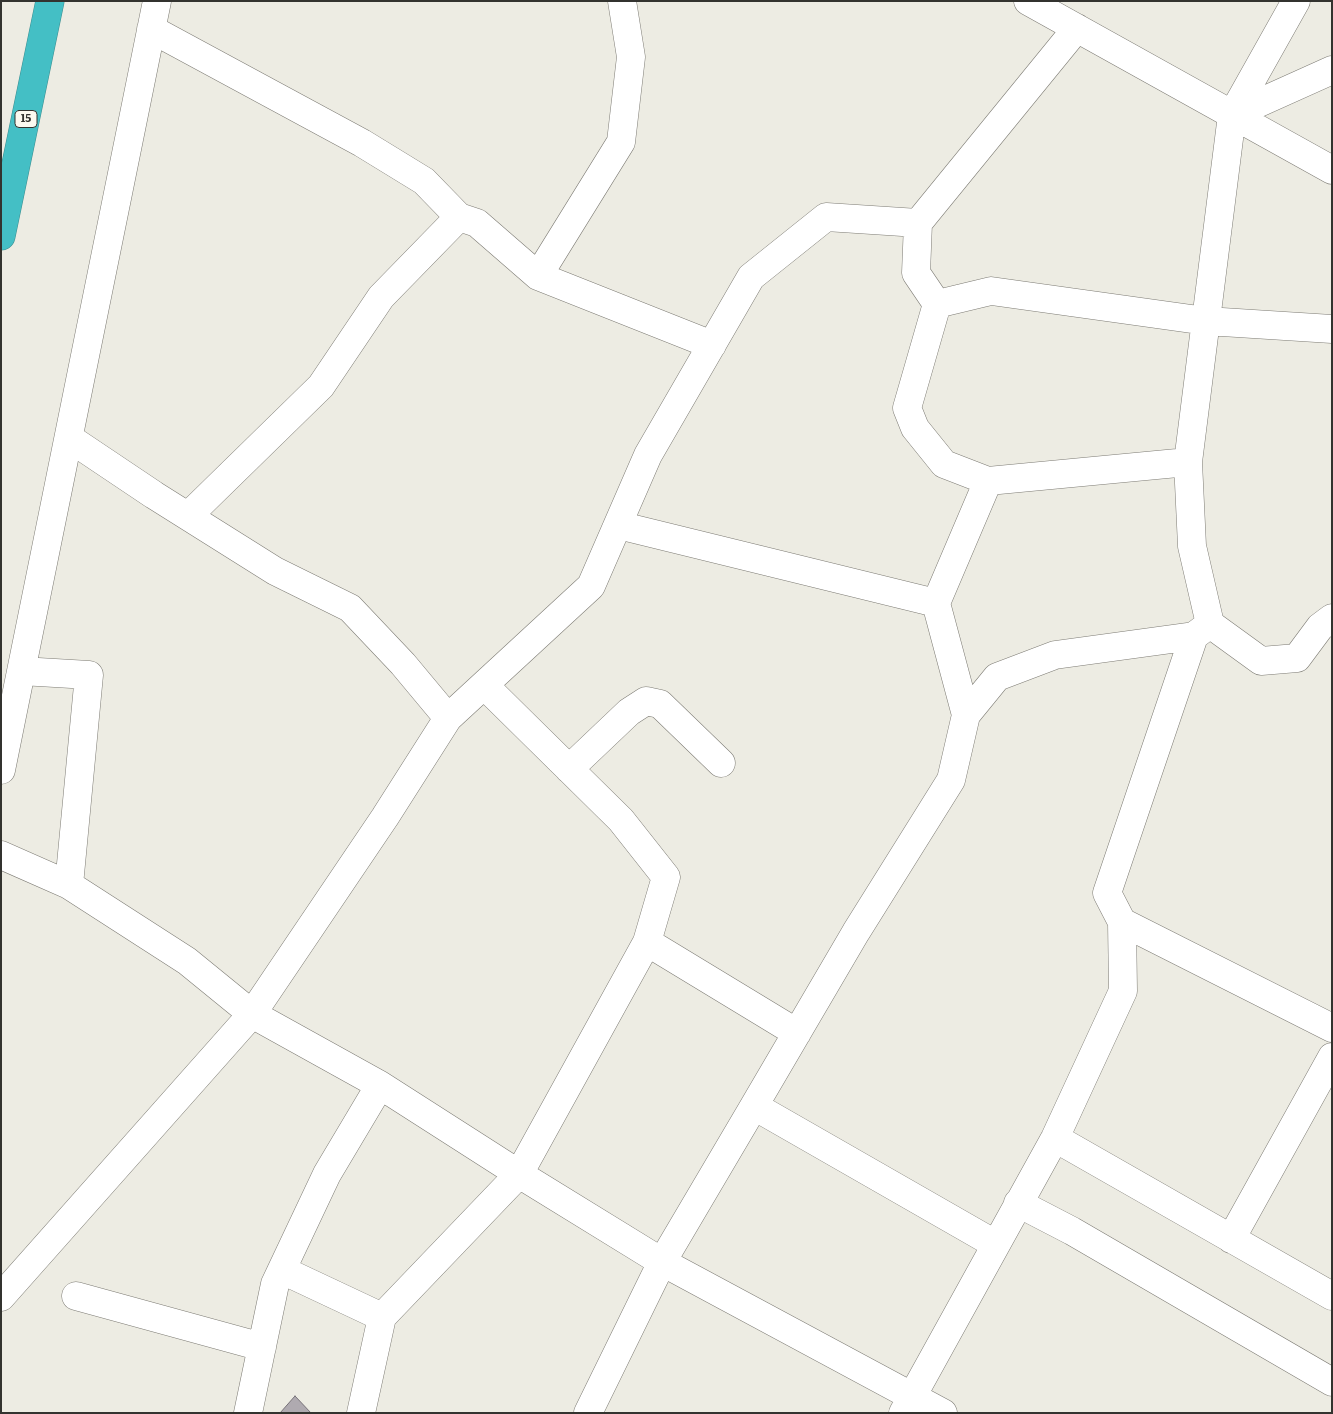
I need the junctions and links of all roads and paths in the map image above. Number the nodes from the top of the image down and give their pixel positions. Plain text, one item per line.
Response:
1 (51, 1) edge
2 (157, 1) edge
3 (622, 1) edge
4 (1296, 1) edge
5 (1030, 2) edge
6 (1077, 28) junction
7 (151, 29) junction
8 (1332, 70) edge
9 (1232, 115) junction
10 (1332, 170) edge
11 (459, 217) junction
12 (918, 223) junction
13 (1, 236) edge
14 (538, 276) junction
15 (937, 304) junction
16 (1206, 321) junction
17 (1332, 329) edge
18 (712, 345) junction
19 (68, 438) junction
20 (1188, 462) junction
21 (988, 481) junction
22 (188, 516) junction
23 (618, 525) junction
24 (936, 603) junction
25 (1332, 618) edge
26 (1202, 630) junction
27 (21, 670) junction
28 (484, 685) junction
29 (966, 715) junction
30 (448, 718) junction
31 (721, 763) dead end
32 (569, 769) junction
33 (1, 770) edge
34 (1, 855) edge
35 (69, 885) junction
36 (1122, 922) junction
37 (647, 942) junction
38 (252, 1014) junction
39 (1332, 1028) edge
40 (798, 1033) junction
41 (1332, 1057) edge
42 (380, 1085) junction
43 (754, 1106) junction
44 (1055, 1138) junction
45 (519, 1174) junction
46 (1018, 1203) junction
47 (1231, 1239) junction
48 (995, 1244) junction
49 (662, 1262) junction
50 (282, 1270) junction
51 (76, 1296) dead end
52 (1332, 1296) edge
53 (1, 1297) edge
54 (382, 1317) junction
55 (262, 1347) junction
56 (1332, 1382) edge
57 (908, 1404) edge
58 (248, 1413) edge
59 (361, 1413) edge
60 (588, 1413) edge
61 (944, 1413) edge

1 - 13 highway, 15
2 - 7 street
3 - 14 street
4 - 9 street
5 - 6 street
6 - 9 street
6 - 12 street
7 - 11 street
7 - 19 street
8 - 9 street
9 - 10 street
9 - 16 street
11 - 14 street
11 - 22 street
12 - 15 street
12 - 18 street
14 - 18 street
15 - 16 street
15 - 21 street
16 - 17 street
16 - 20 street
18 - 23 street
19 - 22 street
19 - 27 street
20 - 21 street
20 - 26 street
21 - 24 street
22 - 30 street
23 - 24 street
23 - 28 street
24 - 29 street
25 - 26 street
26 - 29 street
26 - 36 street
27 - 33 street
27 - 35 street
28 - 30 street
28 - 32 street
29 - 40 street
30 - 38 street
31 - 32 street
32 - 37 street
34 - 35 street
35 - 38 street
36 - 39 street
36 - 44 street
37 - 40 street
37 - 45 street
38 - 42 street
38 - 53 street
40 - 43 street
41 - 47 street
42 - 45 street
42 - 50 street
43 - 48 street
43 - 49 street
44 - 46 street
44 - 47 street
45 - 49 street
45 - 54 street
46 - 48 street
46 - 56 street
47 - 52 street
48 - 57 street
49 - 57 street
49 - 60 street
50 - 54 street
50 - 55 street
51 - 55 street
54 - 59 street
55 - 58 street
57 - 61 street

